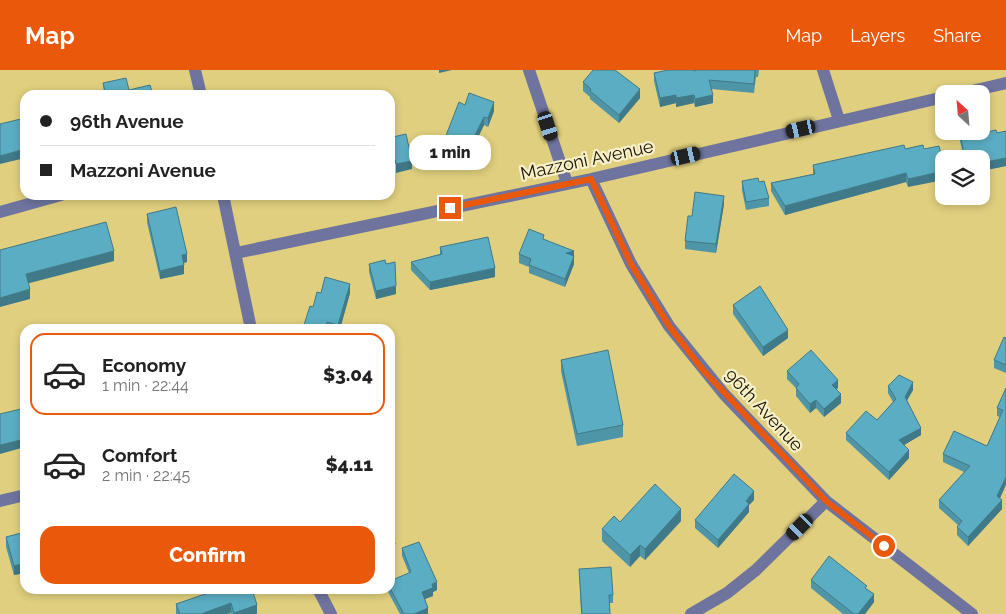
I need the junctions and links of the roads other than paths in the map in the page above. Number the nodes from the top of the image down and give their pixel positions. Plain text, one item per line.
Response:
1 (195, 70) edge
2 (529, 70) edge
3 (823, 70) edge
4 (1006, 84) edge
5 (990, 87) edge
6 (200, 90) edge
7 (935, 99) edge
8 (839, 120) junction
9 (591, 179) junction
10 (567, 183) junction
11 (43, 200) edge
12 (224, 200) edge
13 (0, 212) edge
14 (236, 252) junction
15 (250, 324) edge
16 (20, 496) edge
17 (0, 501) edge
18 (826, 501) junction
19 (321, 594) edge
20 (331, 614) edge
21 (691, 614) edge
22 (972, 614) edge

1 - 6 street
2 - 10 street
3 - 8 street
4 - 5 street
7 - 8 street, Mazzoni Avenue
8 - 9 street, Mazzoni Avenue
9 - 10 street, Mazzoni Avenue
9 - 18 street, 96th Avenue
10 - 14 street, Mazzoni Avenue
11 - 13 street
12 - 14 street
14 - 15 street
16 - 17 street
18 - 21 street
18 - 22 street, 96th Avenue
19 - 20 street

